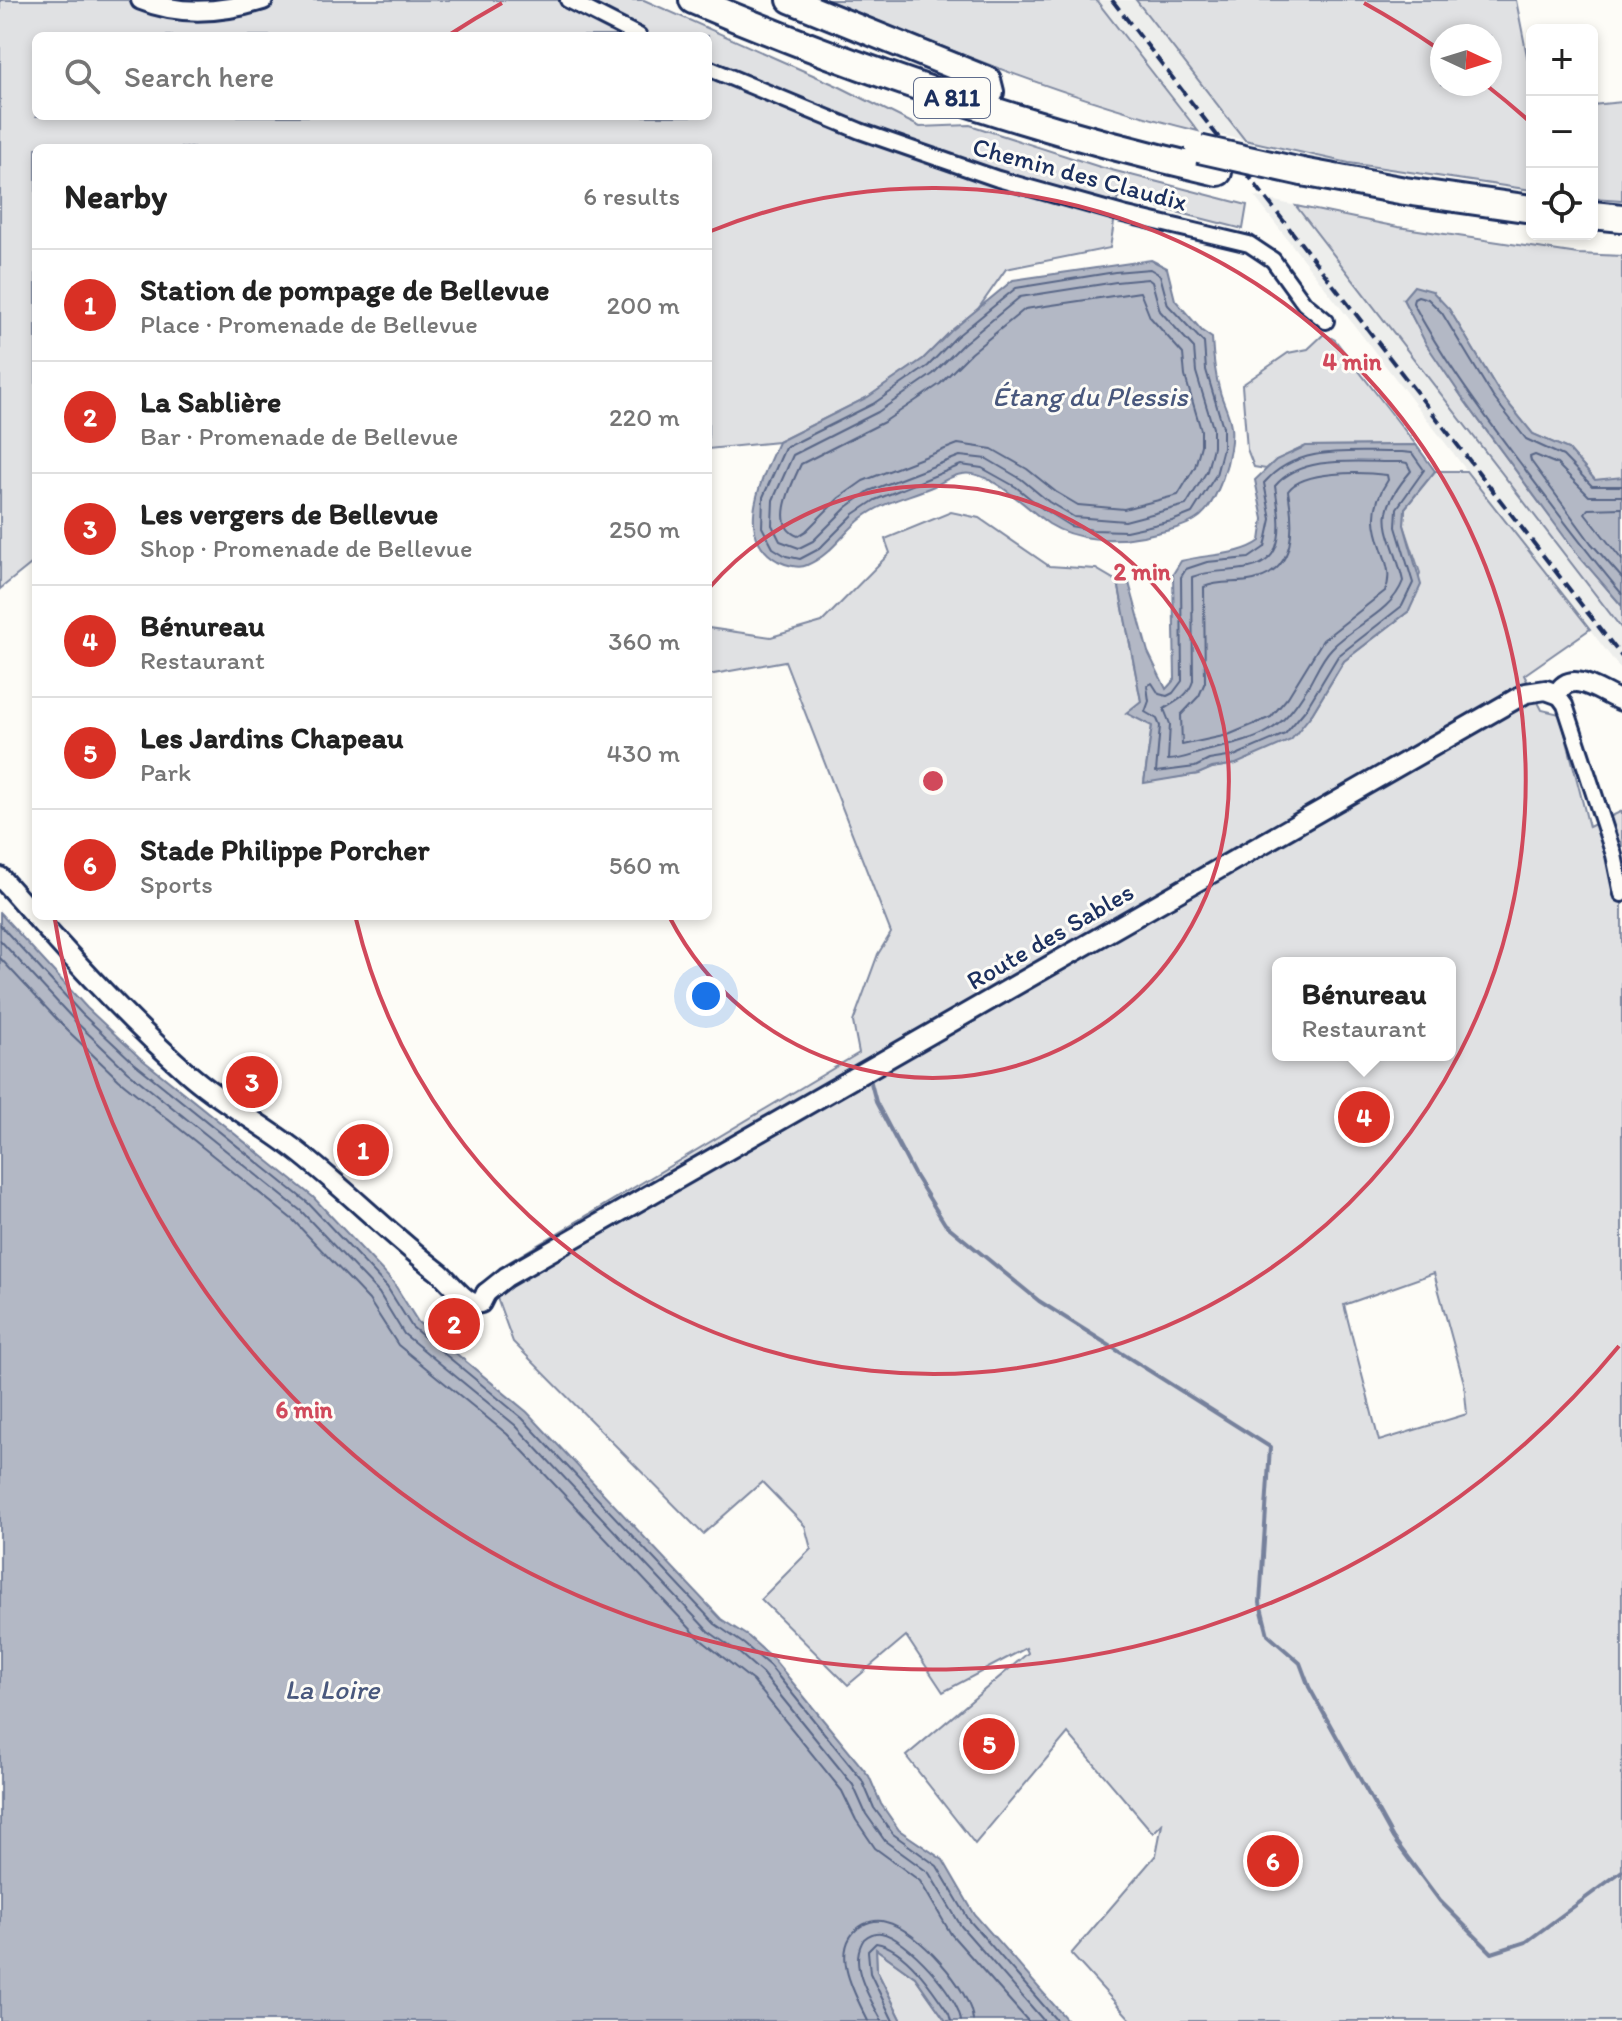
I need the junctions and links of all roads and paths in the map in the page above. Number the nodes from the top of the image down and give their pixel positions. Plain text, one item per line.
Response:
1 (141, 0) edge
2 (263, 0) edge
3 (568, 0) edge
4 (693, 0) edge
5 (740, 0) edge
6 (790, 0) edge
7 (631, 32) edge
8 (712, 70) edge
9 (991, 92) junction
10 (1302, 181) junction
11 (1526, 208) edge
12 (1598, 216) edge
13 (1622, 218) edge
14 (1526, 226) edge
15 (1598, 234) edge
16 (1622, 236) edge
17 (1326, 321) dead end
18 (1557, 694) junction
19 (1622, 701) edge
20 (0, 877) edge
21 (1622, 894) edge
22 (32, 914) edge
23 (37, 920) edge

1 - 2 street
3 - 7 street
4 - 10 highway, A 811
5 - 9 highway, A 811
6 - 9 highway
8 - 17 street, Chemin des Claudix
9 - 10 highway, A 811, bridge
10 - 11 highway, A 811
10 - 14 highway, A 811
12 - 13 highway
15 - 16 highway
18 - 19 street, Route des Sables
18 - 21 street
18 - 23 street, Route des Sables
20 - 22 street, Route des Sables

